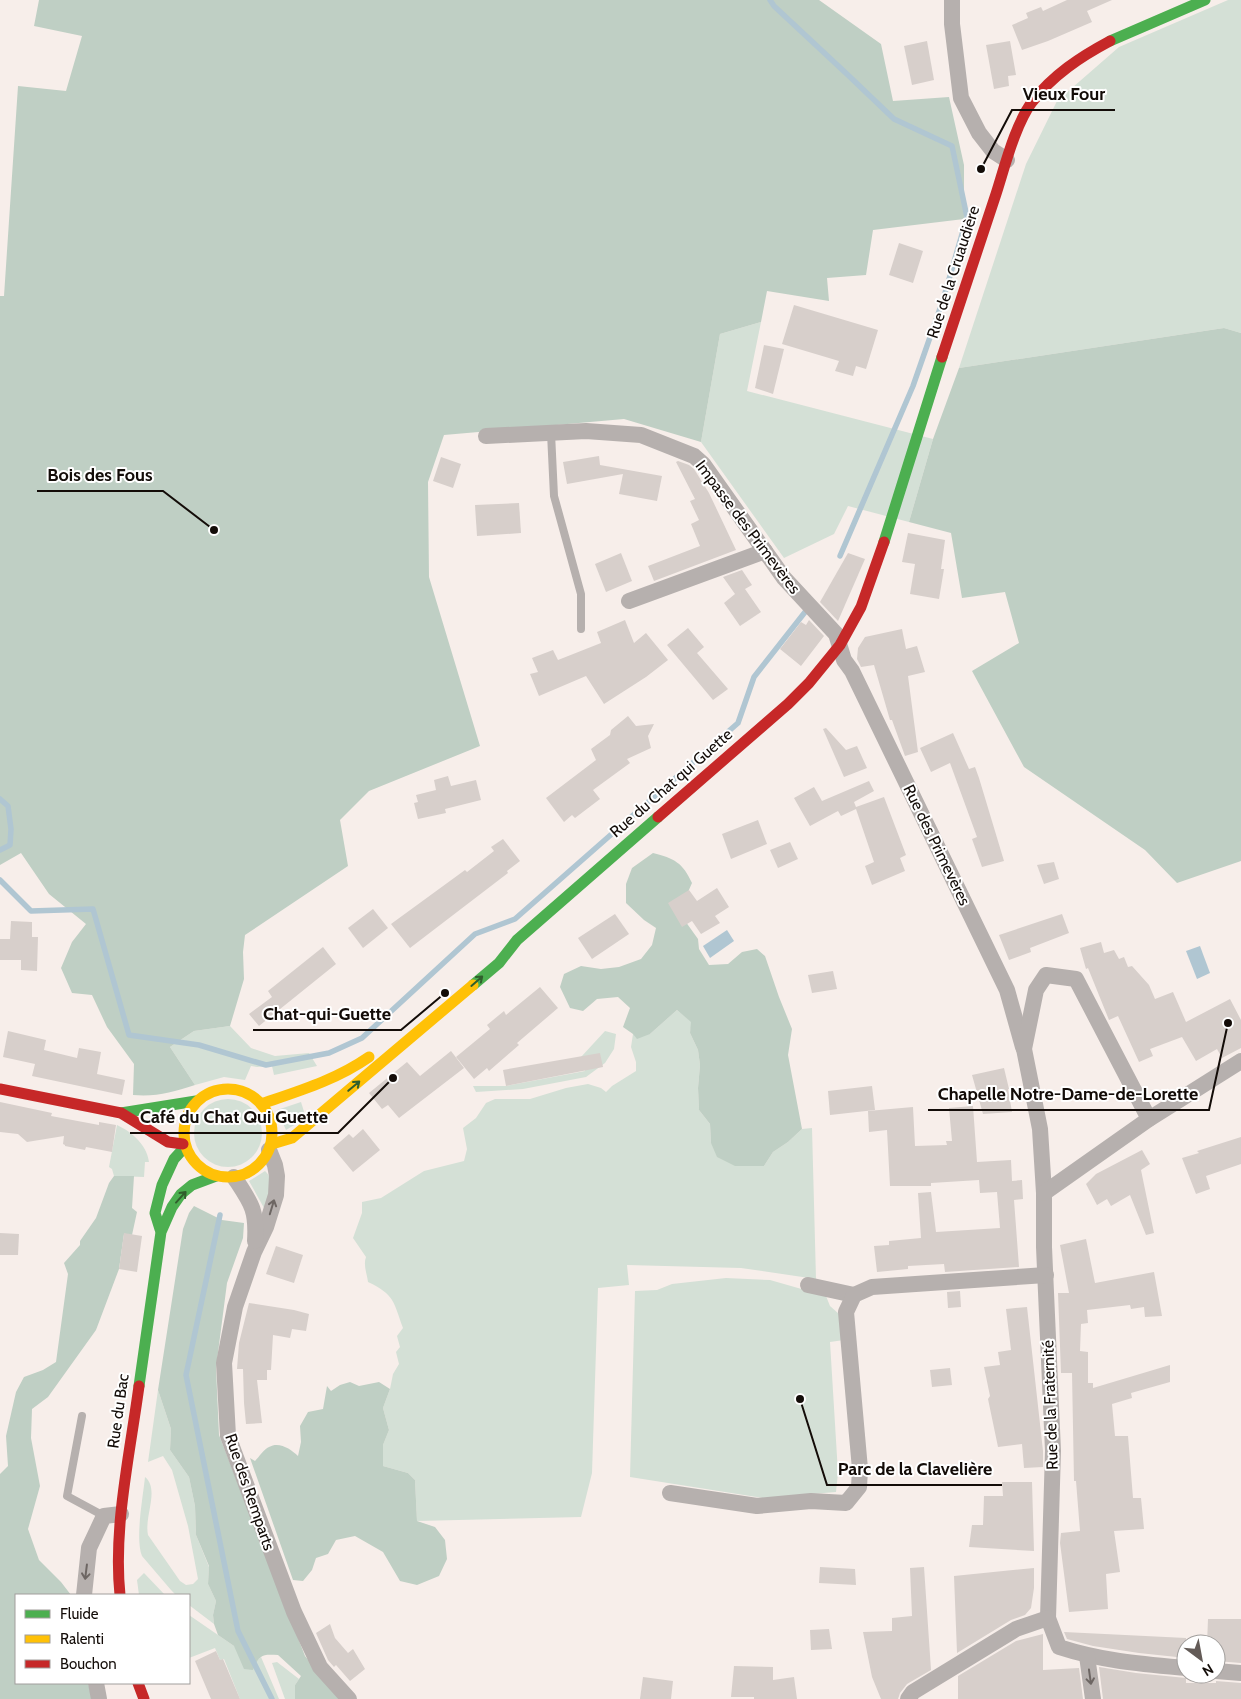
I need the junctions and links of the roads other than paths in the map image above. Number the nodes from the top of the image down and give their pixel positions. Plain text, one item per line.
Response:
1 (952, 0) edge
2 (1205, 0) edge
3 (1007, 160) junction
4 (551, 433) junction
5 (486, 436) dead end
6 (765, 551) junction
7 (629, 601) dead end
8 (581, 629) dead end
9 (840, 645) junction
10 (517, 940) junction
11 (400, 1032) dead end
12 (379, 1048) dead end
13 (1024, 1049) junction
14 (1241, 1061) edge
15 (0, 1088) edge
16 (196, 1101) junction
17 (261, 1104) junction
18 (121, 1113) junction
19 (1149, 1119) junction
20 (155, 1136) junction
21 (184, 1146) junction
22 (271, 1147) junction
23 (216, 1176) junction
24 (234, 1177) junction
25 (162, 1185) junction
26 (1044, 1193) junction
27 (161, 1232) junction
28 (254, 1252) junction
29 (1046, 1276) junction
30 (808, 1285) dead end
31 (854, 1295) junction
32 (82, 1416) dead end
33 (670, 1493) dead end
34 (121, 1514) junction
35 (104, 1516) junction
36 (84, 1594) edge
37 (120, 1594) edge
38 (1048, 1618) junction
39 (1087, 1656) junction
40 (1176, 1667) edge
41 (1226, 1672) edge
42 (1241, 1673) edge
43 (96, 1684) edge
44 (138, 1684) edge
45 (99, 1699) edge
46 (144, 1699) edge
47 (349, 1699) edge
48 (908, 1699) edge
49 (1092, 1699) edge

1 - 3 street
2 - 3 main road, Rue de la Cruaudière
3 - 9 main road, Rue de la Cruaudière
4 - 5 street, Impasse des Primevères
4 - 6 street, Impasse des Primevères
4 - 8 lane
6 - 7 street
6 - 9 street, Impasse des Primevères
9 - 10 main road, Rue du Chat qui Guette
9 - 13 street, Rue des Primevères
10 - 11 main road, Rue du Chat qui Guette
22 -> 10 main road, Rue du Chat qui Guette
12 - 17 main road
13 - 19 street
13 - 26 street, Rue des Primevères
14 - 19 street
15 - 18 main road
16 - 17 main road
16 - 18 main road
16 - 21 main road
17 - 22 main road
18 - 20 main road
19 - 26 street
20 - 21 main road
20 - 25 main road
21 - 23 main road
21 - 25 main road
22 - 24 main road
28 -> 22 street, Rue des Remparts
23 - 24 main road
27 -> 23 main road
24 - 28 street, Rue des Remparts
25 - 27 main road
26 - 29 street, Rue de la Fraternité
27 - 34 main road, Rue du Bac
28 - 47 street, Rue des Remparts
29 - 31 street
29 - 38 street, Rue de la Fraternité
30 - 31 street
31 - 33 street
32 - 35 lane
34 - 35 street
34 - 37 main road, Rue du Bac
35 -> 36 street
38 - 39 street
38 - 48 street
39 - 40 street
39 -> 49 street
41 - 42 street
43 - 45 street
44 - 46 main road

